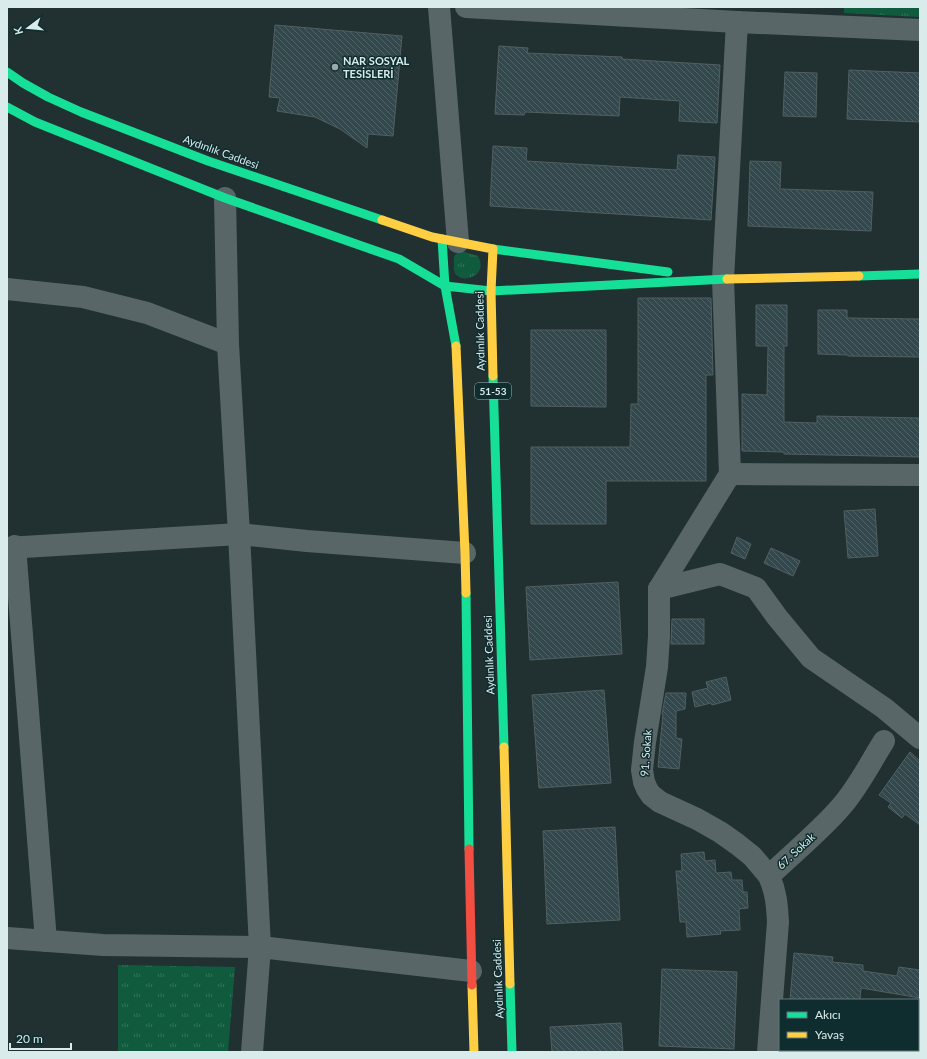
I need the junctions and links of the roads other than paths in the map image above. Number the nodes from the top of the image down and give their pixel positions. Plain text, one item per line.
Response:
1 (439, 7) edge
2 (466, 7) edge
3 (600, 11) edge
4 (737, 22) junction
5 (920, 30) edge
6 (7, 72) edge
7 (7, 107) edge
8 (225, 198) junction
9 (450, 240) junction
10 (493, 249) junction
11 (920, 274) edge
12 (723, 279) junction
13 (444, 286) junction
14 (7, 289) edge
15 (491, 291) junction
16 (228, 344) junction
17 (730, 474) junction
18 (920, 475) edge
19 (239, 534) junction
20 (11, 547) edge
21 (465, 553) junction
22 (659, 589) junction
23 (920, 738) edge
24 (884, 741) dead end
25 (769, 876) junction
26 (7, 938) edge
27 (46, 941) junction
28 (260, 947) junction
29 (471, 971) junction
30 (252, 1052) edge
31 (474, 1052) edge
32 (512, 1052) edge
33 (768, 1052) edge

1 - 9 street
2 - 3 street
3 - 4 street
4 - 5 street
4 - 12 street
6 - 9 main road, Aydınlık Caddesi
7 - 8 main road
8 - 13 main road
8 - 16 street
9 - 10 main road, Aydınlık Caddesi
9 - 13 main road, Aydınlık Caddesi
10 - 12 main road
10 - 15 main road, Aydınlık Caddesi / 51-53
11 - 12 main road
12 - 15 main road
12 - 17 street
13 - 15 main road
13 - 21 main road, Aydınlık Caddesi / 51-53
14 - 16 street
15 - 32 main road, Aydınlık Caddesi / 51-53
16 - 19 street
17 - 18 street
17 - 22 street
19 - 20 street
19 - 21 street
19 - 28 street
20 - 27 street
21 - 29 main road, Aydınlık Caddesi / 51-53
22 - 23 street
22 - 25 street, 91. Sokak
24 - 25 street, 67. Sokak
25 - 33 street, 67. Sokak
26 - 27 street
27 - 28 street
28 - 29 street
28 - 30 street
29 - 31 main road, Aydınlık Caddesi / 51-53

